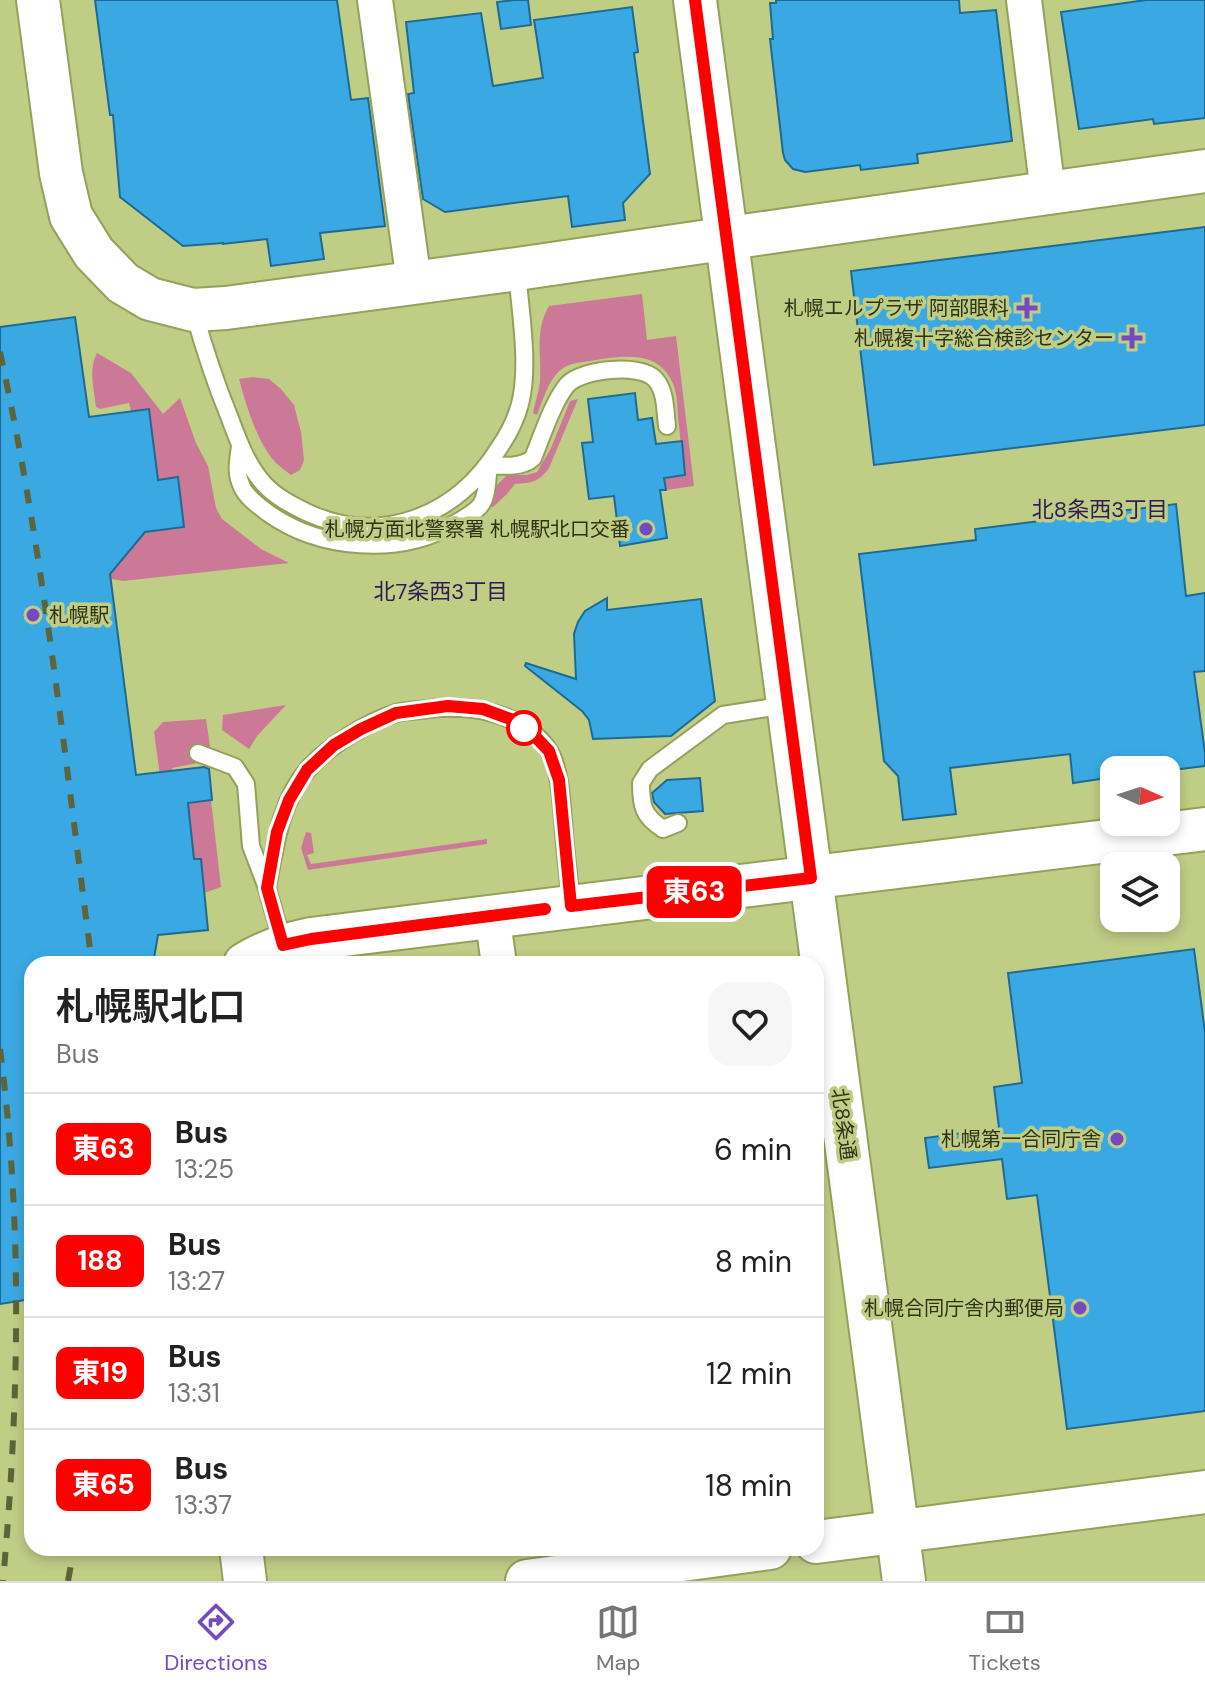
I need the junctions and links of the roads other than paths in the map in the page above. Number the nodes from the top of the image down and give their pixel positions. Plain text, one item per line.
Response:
1 (38, 0) edge
2 (375, 0) edge
3 (695, 0) edge
4 (1024, 0) edge
5 (1205, 171) edge
6 (1048, 193) junction
7 (727, 238) junction
8 (517, 269) junction
9 (414, 282) junction
10 (193, 310) junction
11 (667, 426) dead end
12 (489, 465) junction
13 (788, 705) junction
14 (198, 753) dead end
15 (678, 823) dead end
16 (1205, 829) edge
17 (811, 878) junction
18 (267, 888) junction
19 (571, 906) junction
20 (492, 915) junction
21 (283, 945) junction
22 (258, 956) edge
23 (498, 956) edge
24 (821, 956) edge
25 (824, 976) edge
26 (1205, 1492) edge
27 (898, 1531) junction
28 (824, 1541) edge
29 (242, 1556) edge
30 (697, 1556) edge
31 (578, 1569) edge
32 (245, 1581) edge
33 (527, 1581) edge
34 (904, 1581) edge

1 - 10 street
2 - 9 street
3 - 7 street, 北8条通
4 - 6 street
5 - 6 street
6 - 7 street
7 - 8 street
7 - 13 street, 北8条通
8 - 9 street
8 - 12 lane
9 - 10 street
10 - 12 lane
11 - 12 lane
13 - 15 lane
13 - 17 street, 北8条通
14 - 18 lane
16 - 17 street
17 - 19 street
17 - 24 street, 北8条通
18 - 19 lane
18 - 21 lane
19 - 20 street
20 - 21 street
20 - 23 street
21 - 22 street
25 - 27 street, 北8条通
26 - 27 street
27 - 28 street
27 - 34 street, 北8条通
29 - 32 street
30 - 31 street
31 - 33 street

